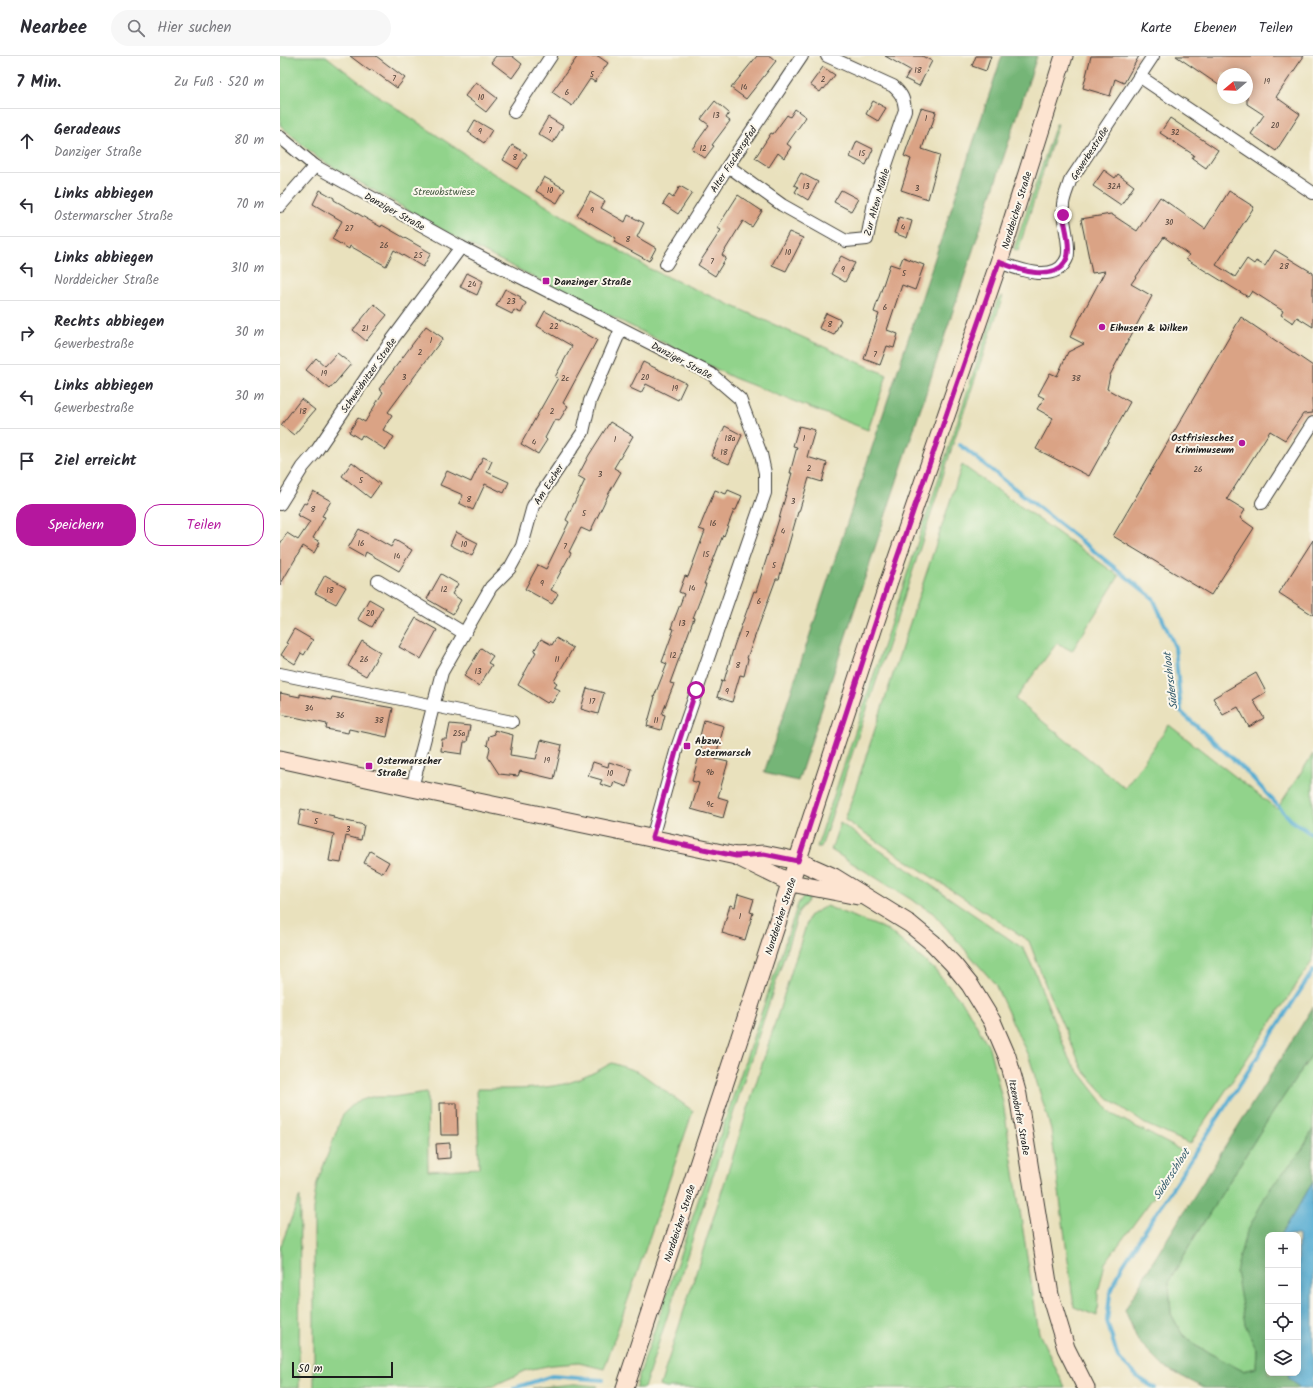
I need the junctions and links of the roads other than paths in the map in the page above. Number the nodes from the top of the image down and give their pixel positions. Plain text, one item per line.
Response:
1 (552, 56) edge
2 (802, 56) edge
3 (827, 56) edge
4 (1064, 56) edge
5 (1153, 56) edge
6 (1139, 76) junction
7 (514, 112) dead end
8 (280, 137) edge
9 (314, 166) junction
10 (728, 166) junction
11 (1313, 193) edge
12 (280, 206) edge
13 (460, 247) junction
14 (999, 262) junction
15 (666, 264) dead end
16 (621, 329) junction
17 (1313, 423) edge
18 (1262, 503) dead end
19 (280, 504) edge
20 (378, 581) dead end
21 (464, 633) junction
22 (280, 674) edge
23 (433, 704) junction
24 (512, 722) dead end
25 (280, 759) edge
26 (412, 788) junction
27 (652, 838) junction
28 (736, 856) junction
29 (798, 861) junction
30 (791, 883) junction
31 (866, 898) junction
32 (625, 1388) edge
33 (1086, 1388) edge

1 - 7 street
2 - 10 street, Alter Fischerspfad
3 - 10 street, Zur Alten Mühle
4 - 14 main road, Norddeicher Straße
5 - 6 street, Gewerbestraße
6 - 11 street
6 - 14 street, Gewerbestraße
8 - 9 street, Danziger Straße
9 - 12 street
9 - 13 street, Danziger Straße
10 - 15 street, Alter Fischerspfad
13 - 16 street, Danziger Straße
13 - 19 street, Schweidnitzer Straße
14 - 29 main road, Norddeicher Straße
16 - 21 street, Am Escher
16 - 27 street, Danziger Straße
17 - 18 street
20 - 21 street
21 - 23 street, Am Escher
22 - 23 street
23 - 24 street
23 - 26 street, Am Escher
25 - 26 main road
26 - 27 main road
27 - 28 main road
28 - 29 main road
28 - 30 main road
29 - 30 main road, Norddeicher Straße
29 - 31 main road, Itzendorfer Straße
30 - 31 main road, Itzendorfer Straße
30 - 32 main road, Norddeicher Straße
31 - 33 main road, Itzendorfer Straße

